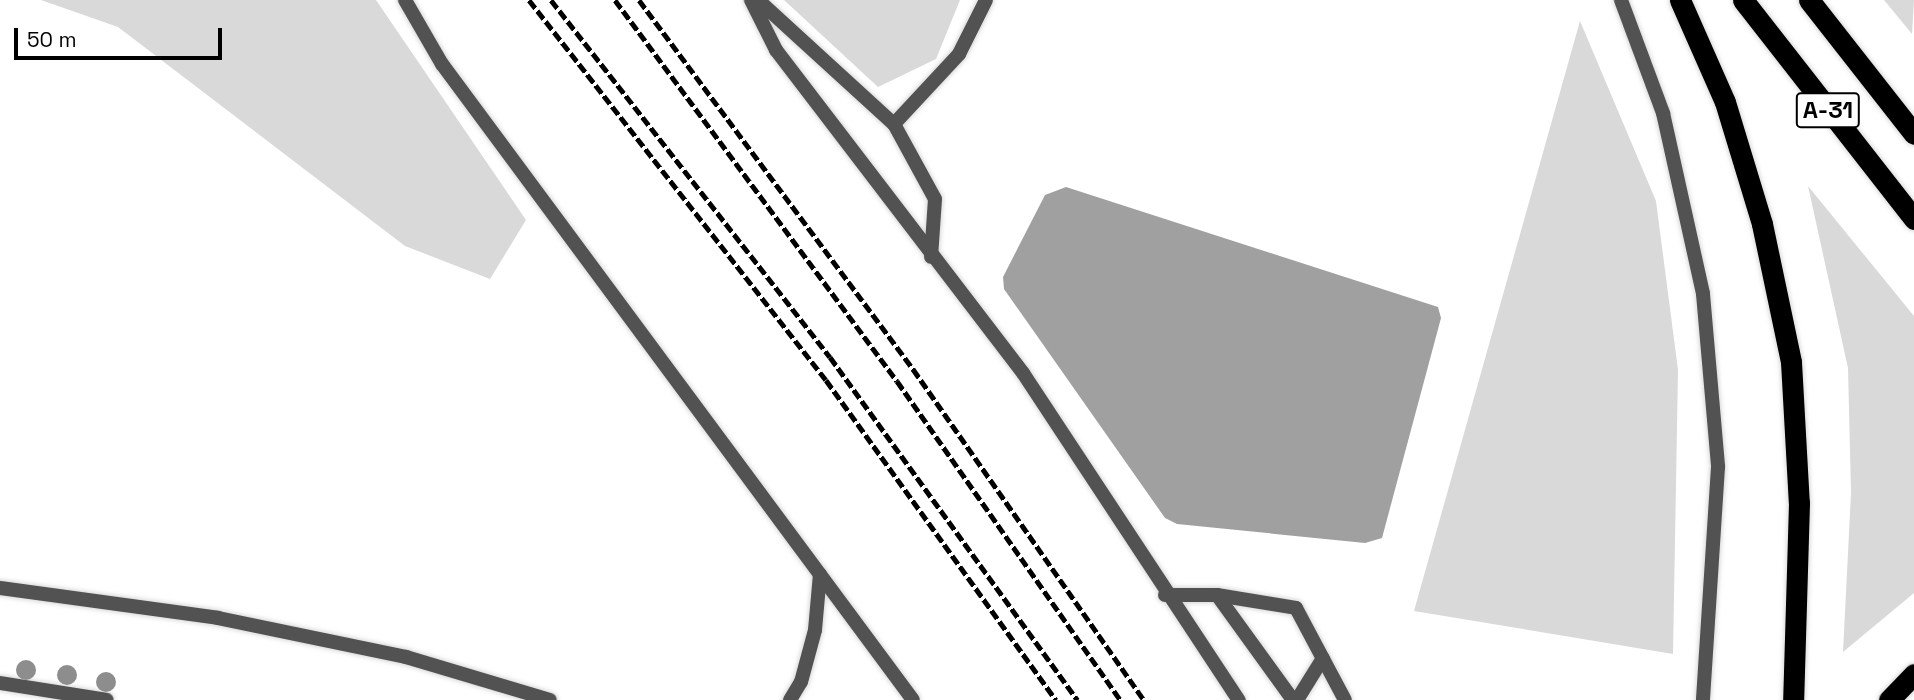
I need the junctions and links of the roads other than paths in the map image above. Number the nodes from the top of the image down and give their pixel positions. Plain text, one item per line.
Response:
1 (405, 0) edge
2 (751, 0) edge
3 (758, 0) edge
4 (986, 0) edge
5 (1622, 0) edge
6 (1680, 0) edge
7 (1743, 0) edge
8 (1809, 0) edge
9 (894, 124) junction
10 (1914, 134) edge
11 (1914, 219) edge
12 (931, 257) junction
13 (820, 574) junction
14 (0, 588) edge
15 (1165, 595) junction
16 (1217, 595) junction
17 (1323, 658) junction
18 (1914, 674) edge
19 (0, 683) edge
20 (107, 700) edge
21 (550, 700) edge
22 (789, 700) edge
23 (913, 700) edge
24 (1239, 700) edge
25 (1295, 700) edge
26 (1345, 700) edge
27 (1703, 700) edge
28 (1793, 700) edge
29 (1889, 700) edge

1 - 13 street
2 - 12 street
3 - 9 street
4 - 9 street
5 - 27 street
6 - 28 highway
7 - 11 highway, A-31
8 - 10 highway, A-31
9 - 12 street
12 - 15 street
13 - 22 street
13 - 23 street
14 - 21 street
15 - 16 street
15 - 24 street
16 - 17 street
16 - 25 street
17 - 25 street
17 - 26 street
18 - 29 highway
19 - 20 street

